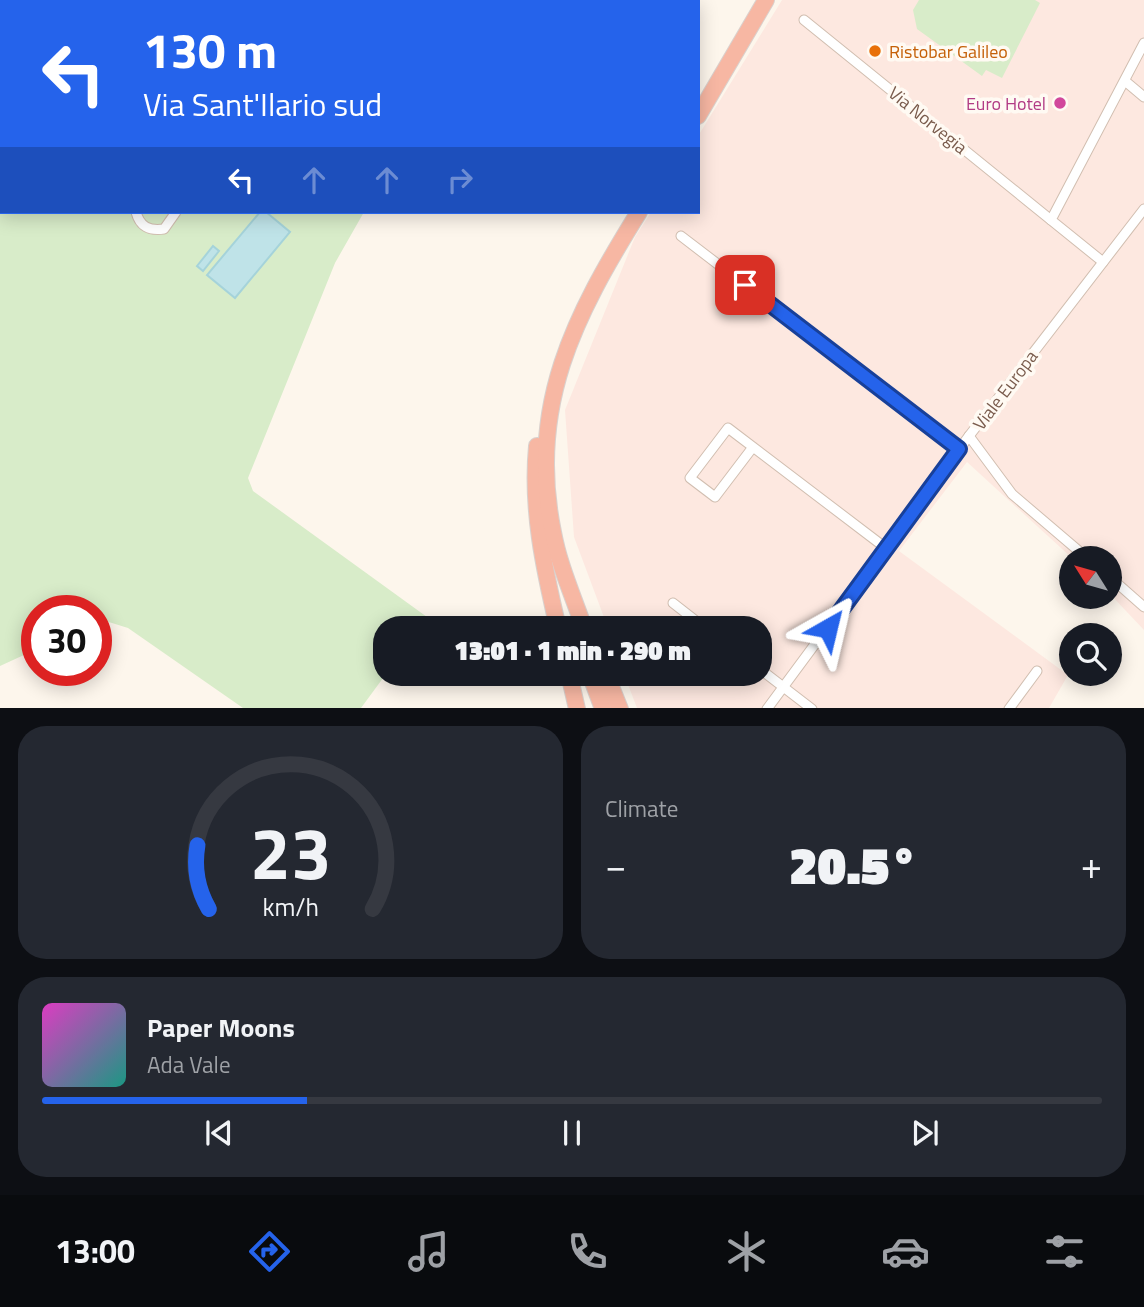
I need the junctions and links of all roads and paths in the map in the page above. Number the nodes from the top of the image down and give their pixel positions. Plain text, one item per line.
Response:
1 (758, 0) edge
2 (766, 0) edge
3 (804, 20) dead end
4 (1144, 43) edge
5 (1125, 81) junction
6 (700, 95) edge
7 (1144, 97) edge
8 (700, 113) edge
9 (1144, 209) edge
10 (136, 214) edge
11 (175, 214) edge
12 (629, 214) edge
13 (638, 214) edge
14 (1051, 220) junction
15 (681, 236) dead end
16 (1103, 262) junction
17 (969, 436) junction
18 (753, 447) junction
19 (959, 449) junction
20 (536, 515) junction
21 (1073, 546) edge
22 (887, 549) junction
23 (1122, 588) edge
24 (673, 603) dead end
25 (1144, 607) edge
26 (556, 616) edge
27 (569, 616) edge
28 (580, 616) edge
29 (690, 616) edge
30 (1037, 671) dead end
31 (772, 678) edge
32 (572, 686) edge
33 (594, 686) edge
34 (603, 686) edge
35 (611, 686) edge
36 (784, 688) junction
37 (577, 708) edge
38 (603, 708) edge
39 (611, 708) edge
40 (620, 708) edge
41 (768, 708) edge
42 (810, 708) edge
43 (1010, 708) edge

1 - 6 highway
2 - 8 highway
3 - 14 street, Via Norvegia
4 - 5 street
5 - 7 street
5 - 14 street
9 - 16 street, Viale Europa
10 - 11 street
12 - 20 highway
13 - 28 highway
14 - 16 street
15 - 19 street
16 - 17 street, Viale Europa
17 - 19 street, Viale Europa
17 - 21 street
18 - 18 street
18 - 22 street
19 - 22 street, Viale Europa
20 - 26 highway
20 - 27 highway
22 - 36 street, Viale Europa
23 - 25 street
24 - 29 street
30 - 43 street
31 - 36 street
32 - 37 highway
33 - 38 highway
34 - 39 highway
35 - 40 highway
36 - 41 street, Viale Europa
36 - 42 street

